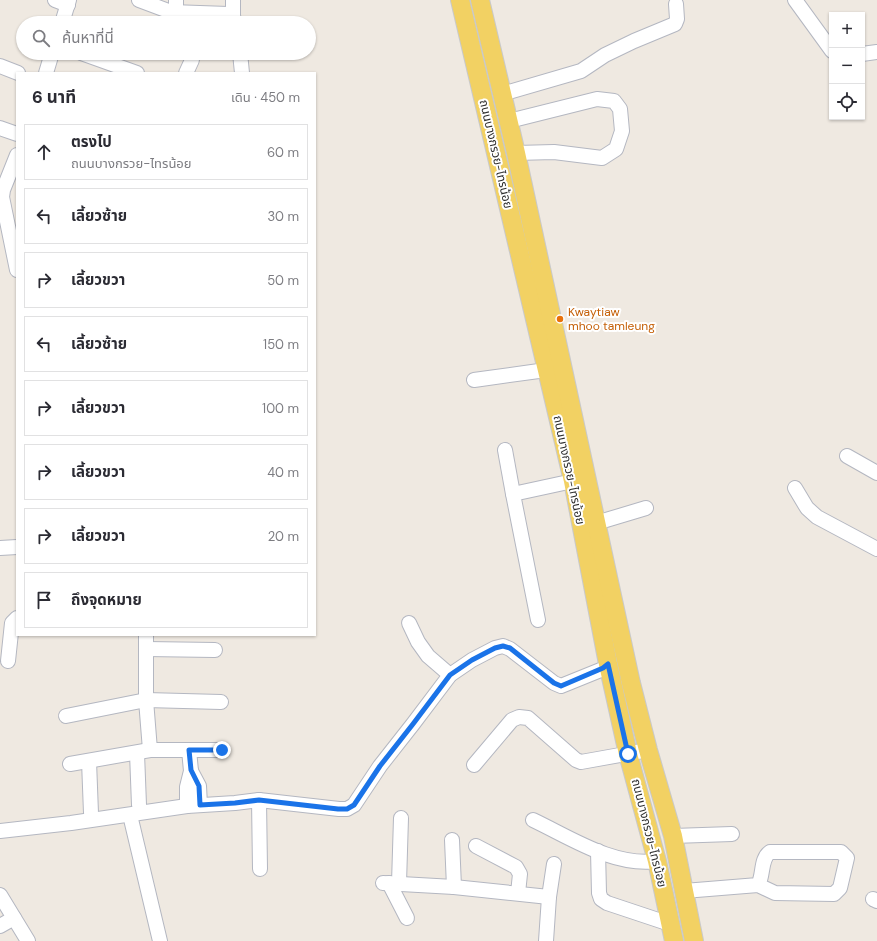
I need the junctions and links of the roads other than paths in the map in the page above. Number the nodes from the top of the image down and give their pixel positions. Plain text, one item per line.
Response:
1 (139, 0) edge
2 (233, 0) edge
3 (460, 0) edge
4 (480, 0) edge
5 (795, 0) edge
6 (64, 2) edge
7 (676, 4) dead end
8 (176, 6) edge
9 (63, 16) edge
10 (230, 16) edge
11 (234, 16) edge
12 (830, 48) edge
13 (877, 52) edge
14 (865, 54) edge
15 (50, 60) edge
16 (101, 60) edge
17 (192, 60) dead end
18 (241, 60) edge
19 (0, 66) edge
20 (16, 72) edge
21 (46, 72) edge
22 (134, 72) edge
23 (186, 72) edge
24 (242, 72) edge
25 (502, 94) junction
26 (509, 121) junction
27 (0, 128) edge
28 (16, 134) edge
29 (516, 153) junction
30 (16, 159) edge
31 (16, 265) edge
32 (546, 370) junction
33 (474, 380) dead end
34 (505, 450) dead end
35 (847, 456) dead end
36 (877, 473) edge
37 (573, 481) junction
38 (795, 488) dead end
39 (513, 494) junction
40 (646, 508) dead end
41 (596, 522) junction
42 (16, 546) edge
43 (0, 548) edge
44 (877, 549) edge
45 (16, 619) edge
46 (538, 620) dead end
47 (409, 622) dead end
48 (146, 636) edge
49 (146, 649) junction
50 (215, 650) dead end
51 (8, 661) dead end
52 (608, 664) junction
53 (450, 675) junction
54 (146, 700) junction
55 (221, 702) dead end
56 (66, 716) dead end
57 (189, 750) junction
58 (222, 750) dead end
59 (648, 750) junction
60 (144, 751) junction
61 (628, 754) junction
62 (89, 761) junction
63 (70, 764) dead end
64 (474, 765) dead end
65 (259, 800) junction
66 (193, 806) junction
67 (134, 810) junction
68 (91, 812) dead end
69 (401, 818) dead end
70 (533, 820) dead end
71 (0, 831) edge
72 (732, 834) dead end
73 (673, 836) junction
74 (452, 840) dead end
75 (476, 846) dead end
76 (598, 851) junction
77 (657, 861) junction
78 (554, 864) dead end
79 (260, 869) dead end
80 (391, 883) junction
81 (758, 885) junction
82 (454, 887) junction
83 (684, 891) junction
84 (518, 893) junction
85 (0, 895) edge
86 (549, 897) junction
87 (14, 918) junction
88 (406, 918) dead end
89 (0, 926) edge
90 (672, 932) edge
91 (28, 941) edge
92 (160, 941) edge
93 (546, 941) edge
94 (694, 941) edge

1 - 8 street
2 - 11 street
3 - 32 main road, ถนนบางกรวย-ไทรน้อย
4 - 25 main road, ถนนบางกรวย-ไทรน้อย
5 - 12 street
6 - 9 street
7 - 25 street
8 - 10 street
13 - 14 street
15 - 21 street
16 - 22 street
17 - 23 street
18 - 24 street
19 - 20 street
25 - 26 main road, ถนนบางกรวย-ไทรน้อย
26 - 29 main road, ถนนบางกรวย-ไทรน้อย
26 - 29 street
27 - 28 street
29 - 41 main road, ถนนบางกรวย-ไทรน้อย
30 - 31 street
32 - 33 street
32 - 37 main road, ถนนบางกรวย-ไทรน้อย
34 - 39 street
35 - 36 street
37 - 39 street
37 - 52 main road, ถนนบางกรวย-ไทรน้อย
38 - 44 street
39 - 46 street
40 - 41 street
41 - 59 main road, ถนนบางกรวย-ไทรน้อย
42 - 43 street
45 - 51 street
47 - 53 street
48 - 49 street
49 - 50 street
49 - 54 street
52 - 53 street
52 - 61 main road, ถนนบางกรวย-ไทรน้อย
53 - 65 street
54 - 55 street
54 - 56 street
54 - 60 street
57 - 58 street
57 - 60 street
57 - 66 street
59 - 61 street
59 - 73 main road, ถนนบางกรวย-ไทรน้อย
60 - 62 street
60 - 67 street
61 - 64 street
61 - 77 main road, ถนนบางกรวย-ไทรน้อย
62 - 63 street
62 - 68 street
65 - 66 street
65 - 79 street
66 - 67 street
67 - 71 street
67 - 92 street
69 - 80 street
70 - 76 street
72 - 73 street
73 - 83 main road, ถนนบางกรวย-ไทรน้อย
74 - 82 street
75 - 84 street
76 - 77 street
76 - 90 street
77 - 90 main road, ถนนบางกรวย-ไทรน้อย
78 - 86 street
80 - 82 street
80 - 88 street
81 - 81 street
81 - 83 street
82 - 84 street
83 - 94 main road, ถนนบางกรวย-ไทรน้อย
84 - 86 street
85 - 87 street
86 - 93 street
87 - 89 street
87 - 91 street

